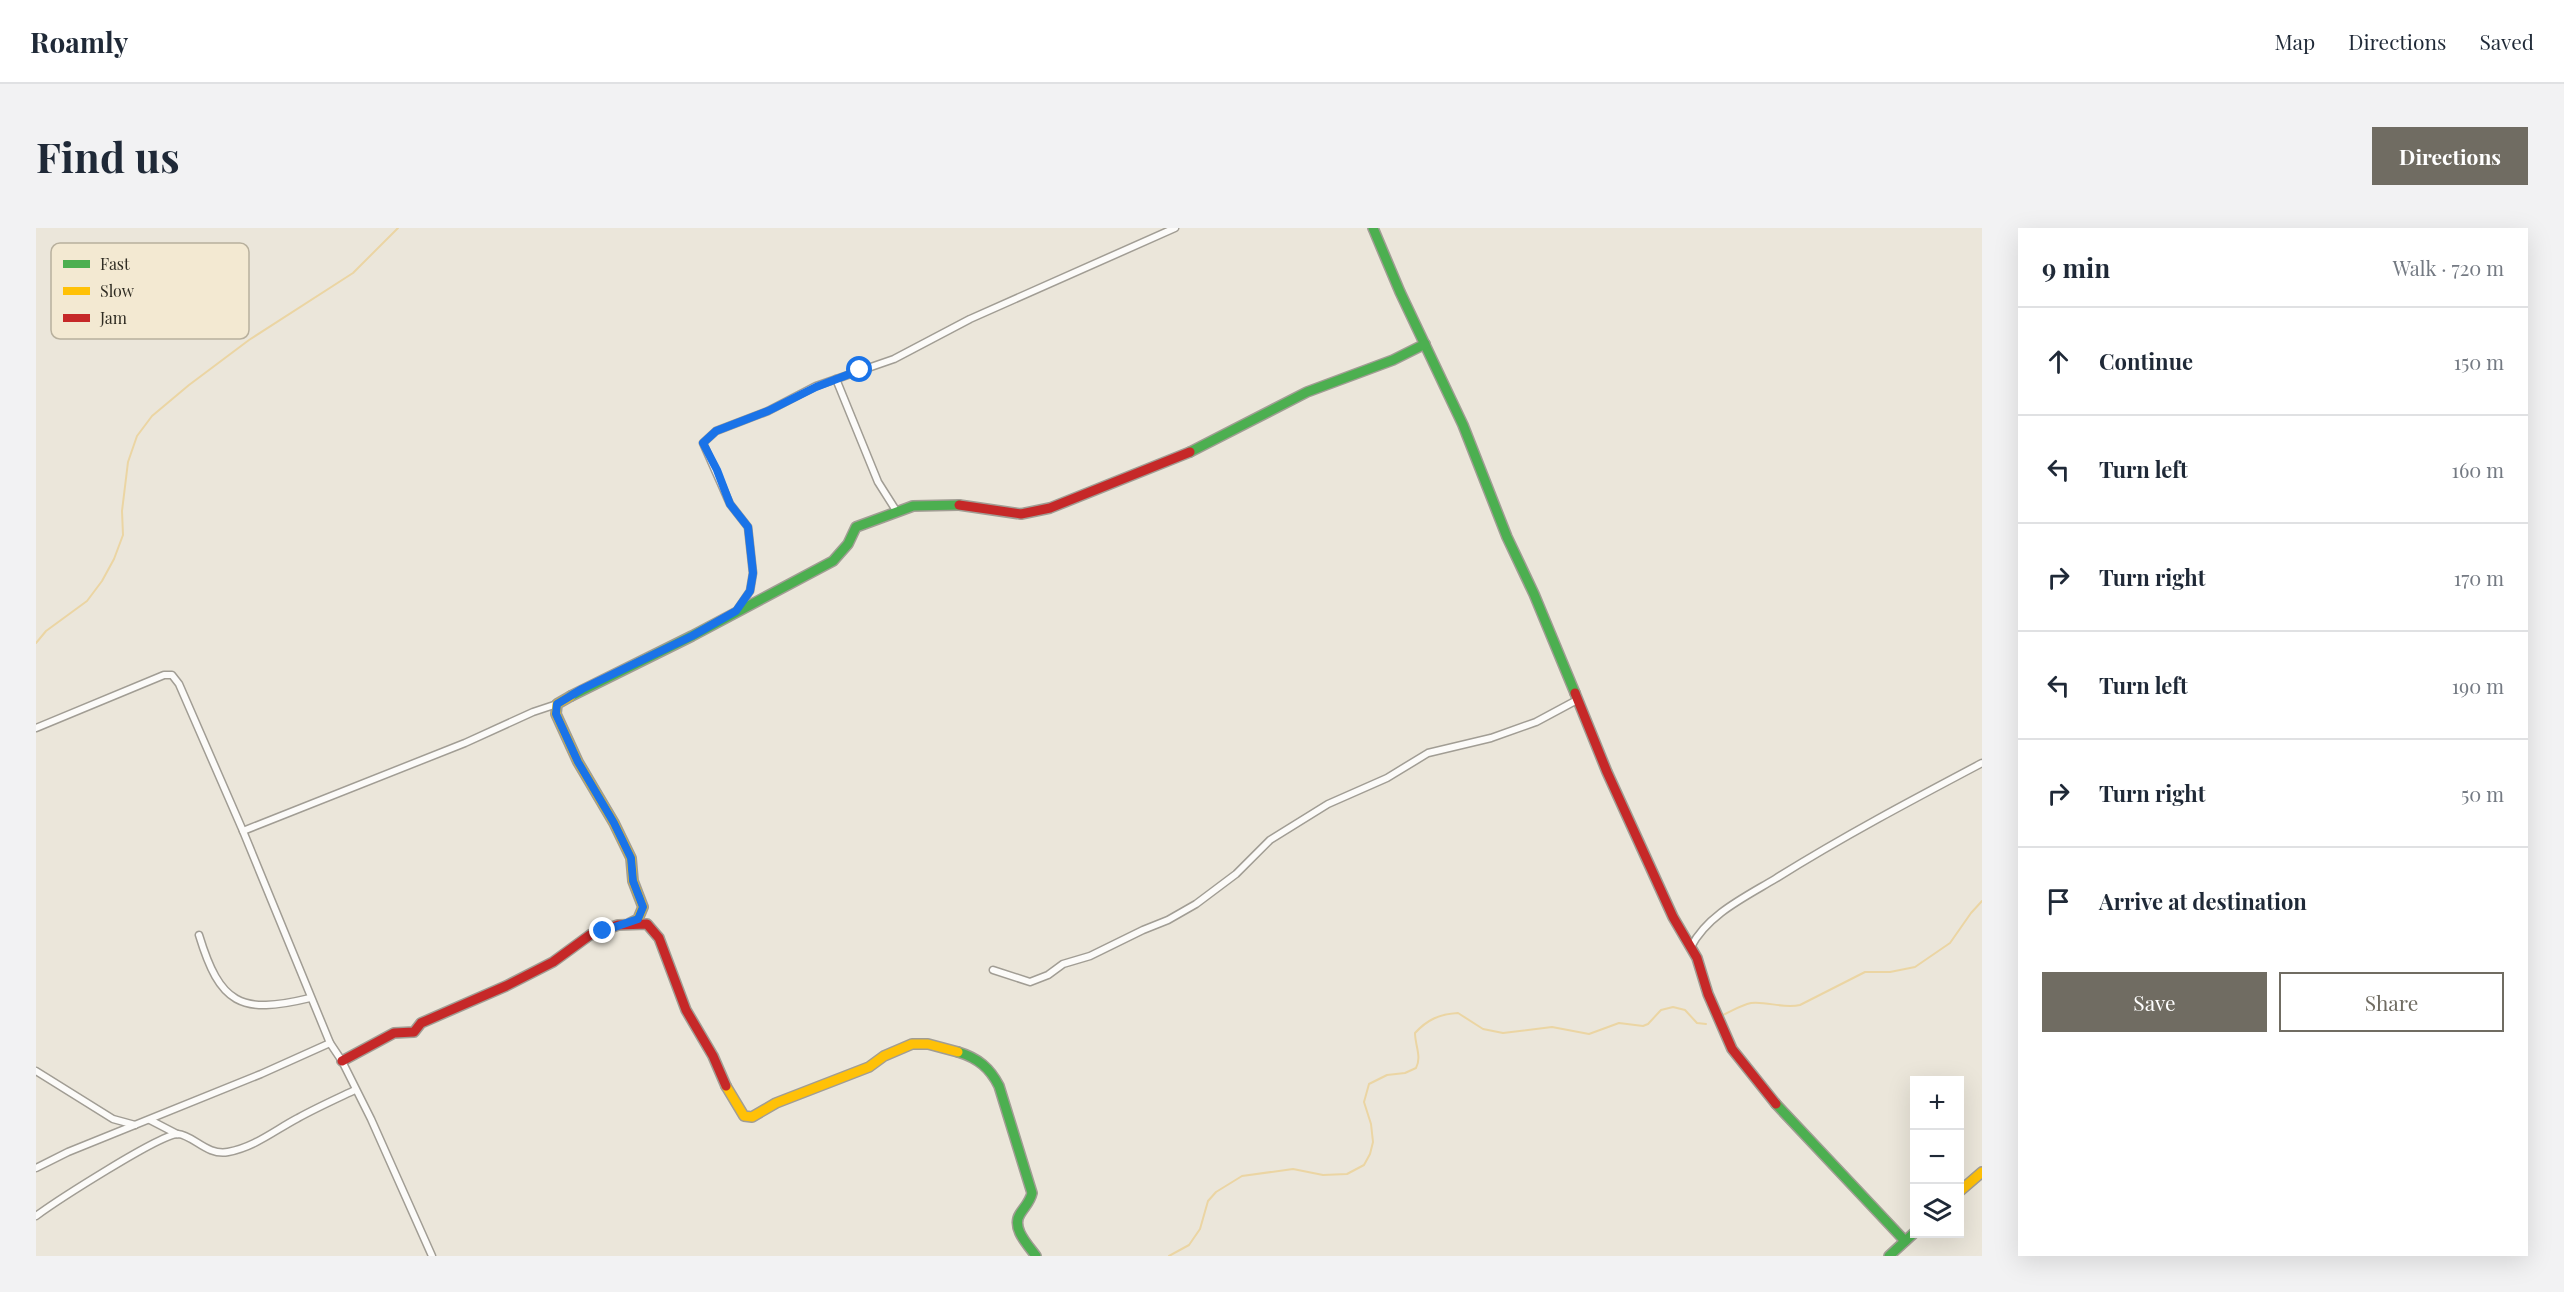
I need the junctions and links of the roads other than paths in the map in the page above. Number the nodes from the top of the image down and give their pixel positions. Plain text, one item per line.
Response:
1 (1175, 228) edge
2 (1373, 228) edge
3 (1425, 344) junction
4 (836, 379) junction
5 (897, 512) junction
6 (736, 611) junction
7 (1577, 699) junction
8 (557, 704) junction
9 (36, 729) edge
10 (1982, 763) edge
11 (243, 831) junction
12 (630, 923) junction
13 (199, 935) dead end
14 (1691, 947) junction
15 (993, 970) dead end
16 (310, 998) junction
17 (330, 1042) junction
18 (342, 1061) junction
19 (36, 1071) edge
20 (355, 1090) junction
21 (150, 1120) junction
22 (136, 1125) junction
23 (178, 1134) junction
24 (36, 1167) edge
25 (1982, 1172) edge
26 (1964, 1187) edge
27 (36, 1216) edge
28 (1910, 1237) edge
29 (1905, 1241) junction
30 (432, 1256) edge
31 (1036, 1256) edge
32 (1889, 1256) edge

1 - 4 street
2 - 3 street
3 - 5 street
3 - 7 street
4 - 5 street
4 - 6 street
5 - 6 street
6 - 8 street
7 - 14 street
7 - 15 street
8 - 11 street
8 - 12 street
9 - 11 street
10 - 14 street
11 - 16 street
12 - 18 street
12 - 31 street
13 - 16 street
14 - 29 street
16 - 17 street
17 - 18 street
17 - 21 street
18 - 20 street
19 - 22 street
20 - 23 street
20 - 30 street
21 - 22 street
21 - 23 street
22 - 24 street
23 - 27 street
25 - 26 street
28 - 29 street
29 - 32 street

